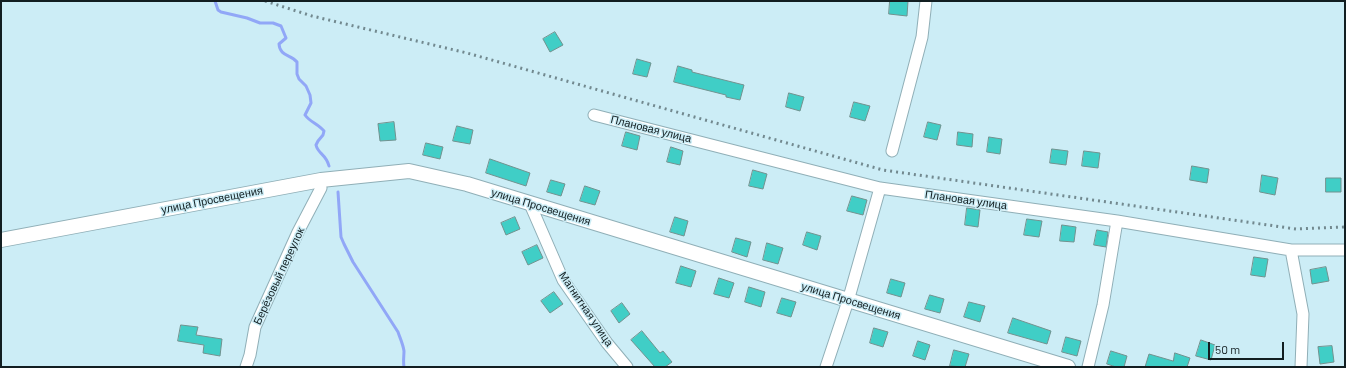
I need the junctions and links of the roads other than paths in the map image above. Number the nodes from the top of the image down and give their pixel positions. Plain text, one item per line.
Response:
1 (926, 1) edge
2 (594, 115) dead end
3 (892, 151) dead end
4 (321, 188) dead end
5 (880, 188) junction
6 (530, 204) junction
7 (1117, 221) junction
8 (1, 240) edge
9 (1291, 250) junction
10 (1345, 250) edge
11 (848, 301) junction
12 (246, 367) edge
13 (627, 367) edge
14 (826, 367) edge
15 (1068, 367) edge
16 (1088, 367) edge
17 (1301, 367) edge

1 - 3 street
2 - 5 street, Плановая улица
4 - 12 street, Берёзовый переулок
5 - 7 street, Плановая улица
5 - 11 street
6 - 8 street, улица Просвещения
6 - 11 street, улица Просвещения
6 - 13 street, Магнитная улица
7 - 9 street, Плановая улица
7 - 16 street
9 - 10 street, Плановая улица
9 - 17 street
11 - 14 street
11 - 15 street, улица Просвещения

